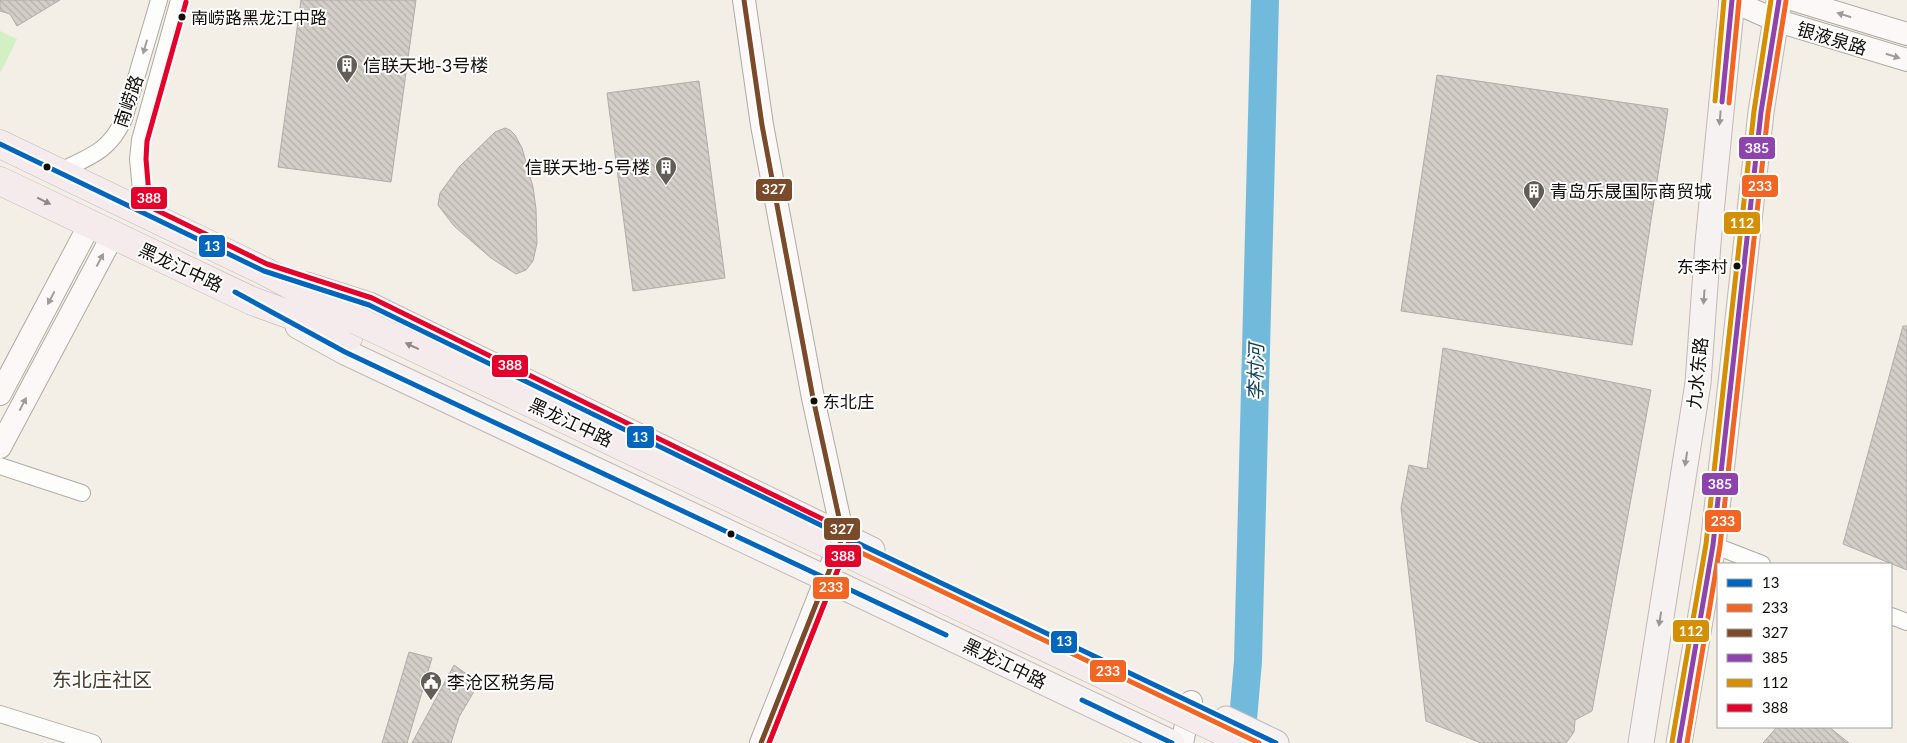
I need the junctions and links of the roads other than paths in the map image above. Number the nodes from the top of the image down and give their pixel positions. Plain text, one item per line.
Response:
1 (158, 0) edge
2 (179, 0) edge
3 (744, 0) edge
4 (1731, 0) edge
5 (1795, 0) edge
6 (1777, 10) edge
7 (1907, 34) edge
8 (1907, 60) edge
9 (0, 144) edge
10 (58, 172) junction
11 (0, 180) edge
12 (143, 212) junction
13 (102, 230) junction
14 (264, 271) junction
15 (252, 301) junction
16 (353, 328) junction
17 (0, 394) edge
18 (0, 447) edge
19 (0, 466) edge
20 (82, 493) dead end
21 (842, 536) junction
22 (1713, 545) junction
23 (1759, 563) edge
24 (827, 578) junction
25 (1892, 616) edge
26 (1907, 622) edge
27 (1191, 702) junction
28 (0, 714) edge
29 (93, 743) edge
30 (761, 743) edge
31 (1172, 743) edge
32 (1182, 743) edge
33 (1203, 743) edge
34 (1246, 743) edge
35 (1276, 743) edge
36 (1641, 743) edge
37 (1679, 743) edge

1 -> 10 street, 南崂路
2 - 12 street, 南崂路
3 - 21 street
4 - 6 street, 银液泉路
4 -> 36 main road, 九水东路
7 -> 5 street, 银液泉路
6 -> 8 street, 银液泉路
6 - 22 main road, 九水东路
9 - 10 highway, 黑龙江中路
10 - 12 highway, 黑龙江中路
11 -> 13 highway, 黑龙江中路
12 - 14 highway, 黑龙江中路
13 - 15 highway, 黑龙江中路
13 -> 17 street
18 -> 13 street
14 - 16 highway
14 - 21 main road, 黑龙江中路
15 - 16 highway
15 - 24 main road, 黑龙江中路
16 - 33 highway, 黑龙江中路
34 -> 16 highway, 黑龙江中路, bridge
19 - 20 street
21 - 24 street
21 - 27 main road, 黑龙江中路
22 - 23 street
22 - 37 main road, 九水东路
24 - 30 street
24 - 31 main road, 黑龙江中路
25 - 26 street
27 - 32 street
27 - 35 main road, 黑龙江中路
28 - 29 street

